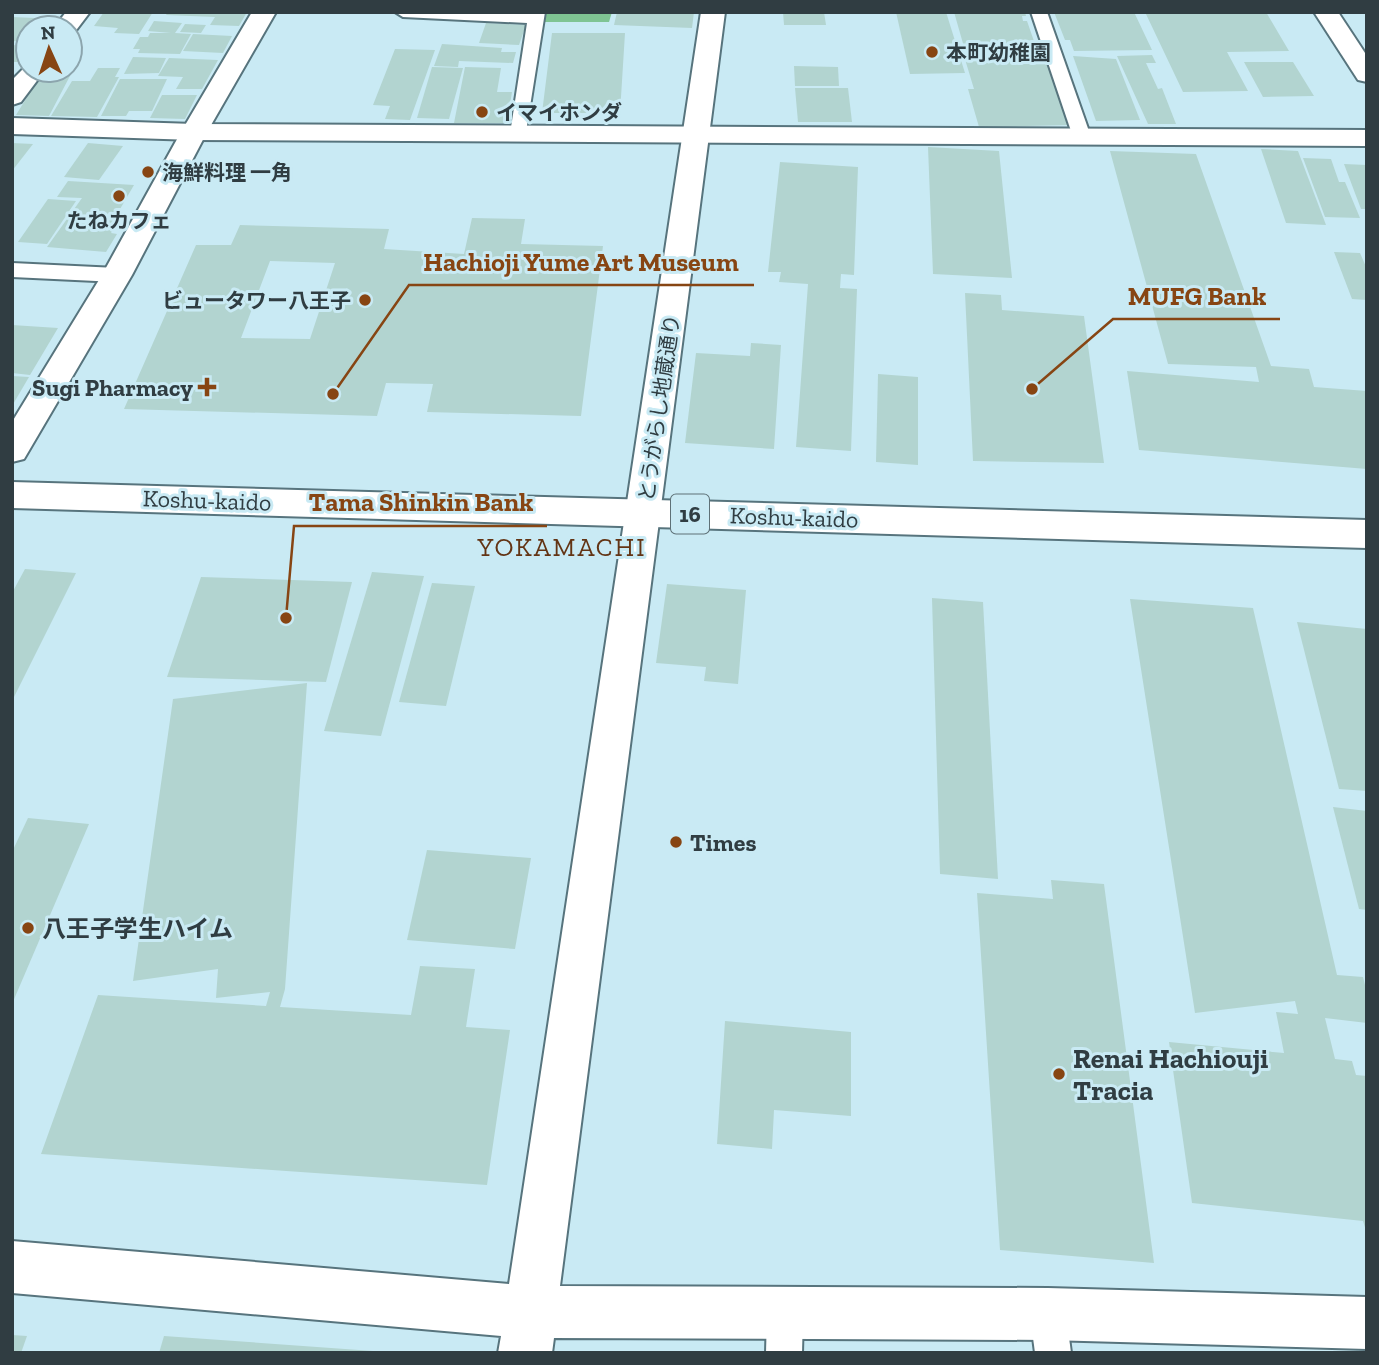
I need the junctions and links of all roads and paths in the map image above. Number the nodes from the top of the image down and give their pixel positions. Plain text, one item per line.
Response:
1 (264, 12) edge
2 (403, 12) edge
3 (713, 12) edge
4 (1039, 12) edge
5 (1326, 12) edge
6 (536, 16) edge
7 (1367, 75) edge
8 (12, 126) edge
9 (194, 132) junction
10 (519, 134) junction
11 (696, 135) junction
12 (1082, 137) junction
13 (1367, 138) edge
14 (12, 270) edge
15 (117, 275) junction
16 (12, 450) edge
17 (12, 495) edge
18 (644, 513) junction
19 (1367, 534) edge
20 (12, 1267) edge
21 (1367, 1323) edge
22 (529, 1332) edge
23 (785, 1334) edge
24 (1050, 1334) edge

1 - 9 main road
2 - 6 lane
3 - 11 main road, とうがらし地蔵通り
4 - 12 lane
5 - 7 main road
6 - 10 lane
8 - 9 main road
9 - 10 main road
9 - 15 main road
10 - 11 main road
11 - 12 main road
11 - 18 main road, とうがらし地蔵通り
12 - 13 main road
14 - 15 lane
15 - 16 main road
17 - 18 main road, Koshu-kaido / 16
18 - 19 main road, Koshu-kaido / 16
18 - 22 main road, とうがらし地蔵通り
20 - 22 main road
21 - 24 main road
22 - 23 main road
23 - 24 main road

